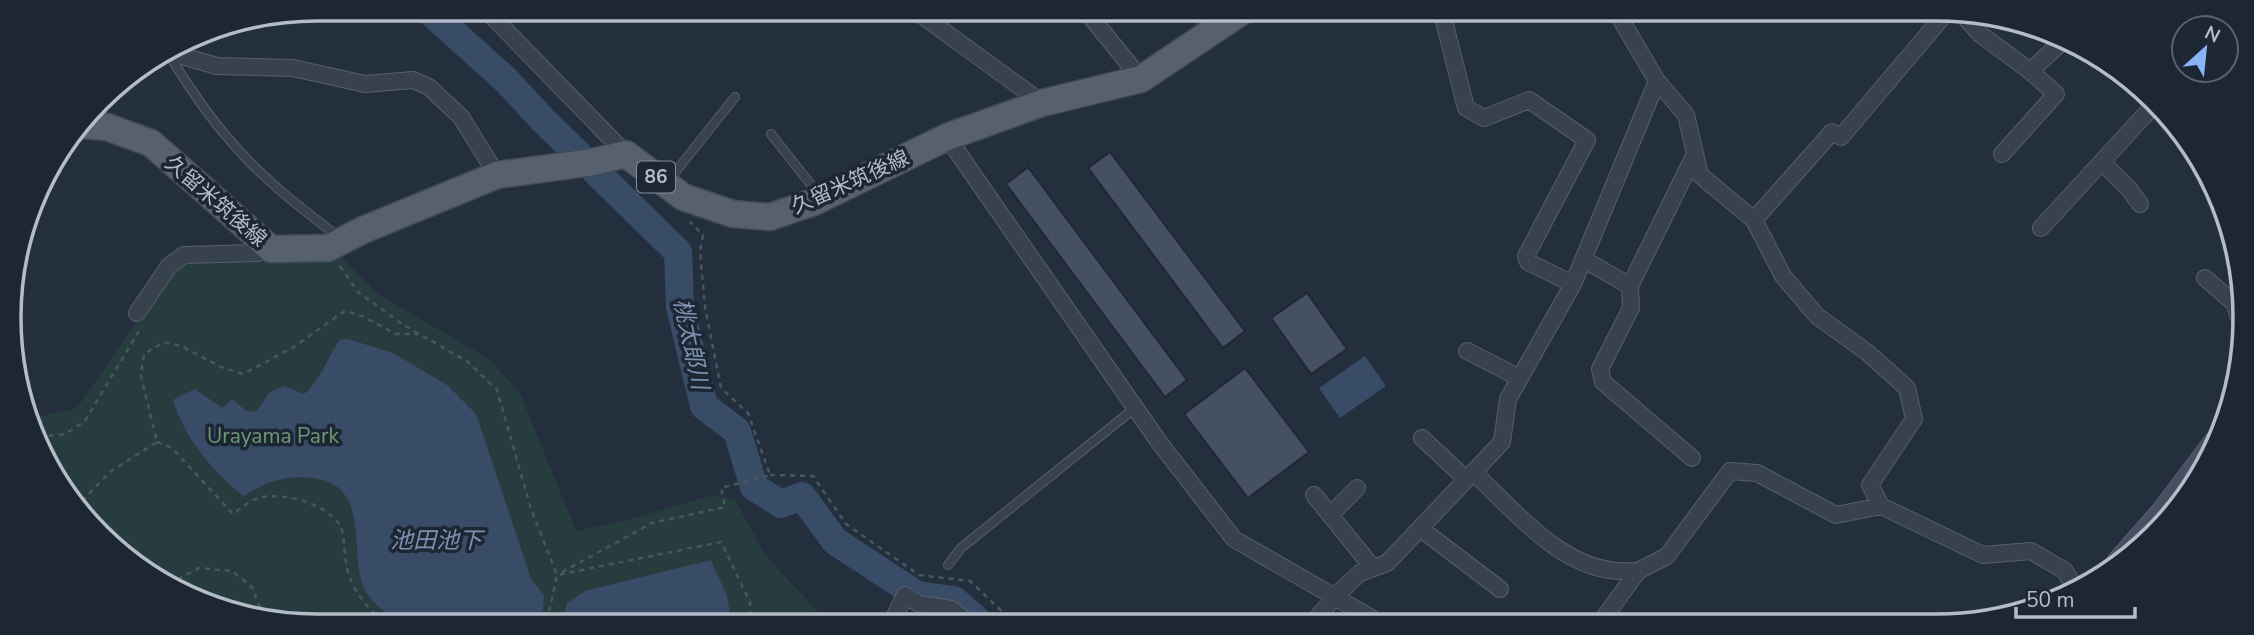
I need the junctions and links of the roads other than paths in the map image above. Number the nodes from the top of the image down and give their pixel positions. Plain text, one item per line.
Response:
1 (497, 21) edge
2 (930, 21) edge
3 (1094, 21) edge
4 (1228, 21) edge
5 (1444, 21) edge
6 (1623, 21) edge
7 (1939, 21) edge
8 (1970, 23) edge
9 (2057, 47) edge
10 (180, 55) edge
11 (172, 59) edge
12 (2030, 71) junction
13 (1141, 79) junction
14 (1657, 81) junction
15 (734, 97) dead end
16 (1042, 103) junction
17 (2149, 111) edge
18 (92, 126) edge
19 (771, 134) dead end
20 (947, 137) junction
21 (1695, 154) junction
22 (2002, 154) dead end
23 (626, 155) junction
24 (2102, 162) junction
25 (496, 176) junction
26 (666, 184) junction
27 (821, 198) junction
28 (2140, 204) dead end
29 (1755, 220) junction
30 (2041, 228) dead end
31 (336, 244) junction
32 (271, 249) junction
33 (1583, 259) junction
34 (2205, 278) dead end
35 (1573, 284) junction
36 (1630, 286) junction
37 (2232, 301) edge
38 (140, 319) road end
39 (1467, 351) dead end
40 (1520, 378) junction
41 (1135, 408) junction
42 (1422, 438) dead end
43 (1692, 458) dead end
44 (1469, 476) junction
45 (1357, 488) dead end
46 (1314, 495) dead end
47 (1881, 506) junction
48 (1329, 514) junction
49 (1421, 529) junction
50 (948, 565) dead end
51 (1373, 568) junction
52 (1637, 571) junction
53 (2071, 581) edge
54 (1500, 589) dead end
55 (1334, 597) junction
56 (896, 614) edge
57 (958, 614) edge
58 (1320, 614) edge
59 (1365, 614) edge
60 (1606, 614) edge

1 - 23 street
2 - 16 street
3 - 13 street
4 - 13 main road, 久留米筑後線 / 86
5 - 35 street
6 - 14 street
7 - 29 street
8 - 12 street
9 - 12 street
10 - 25 street
11 - 31 lane
12 - 22 street
13 - 16 main road, 久留米筑後線 / 86
14 - 21 street
14 - 33 street
15 - 26 lane
16 - 20 main road, 久留米筑後線 / 86
17 - 24 street
18 - 32 main road, 久留米筑後線
19 - 27 lane
20 - 27 main road, 久留米筑後線 / 86
20 - 41 street
21 - 29 street
21 - 36 street
23 - 25 main road, 久留米筑後線 / 86
23 - 26 main road, 久留米筑後線 / 86
24 - 28 street
24 - 30 street
25 - 31 main road, 久留米筑後線 / 86
26 - 27 main road, 久留米筑後線 / 86
29 - 47 street
31 - 32 main road, 久留米筑後線 / 86
32 - 38 street
33 - 35 street
33 - 36 street
34 - 37 street
35 - 40 street
36 - 43 street
39 - 40 street
40 - 44 street
41 - 50 lane
41 - 55 street
42 - 44 street
44 - 49 street
44 - 52 street
45 - 48 street
46 - 48 street
47 - 52 street
47 - 53 street
48 - 51 street
49 - 51 street
49 - 54 street
51 - 55 street
52 - 60 street
55 - 58 street
55 - 59 street
56 - 57 street

